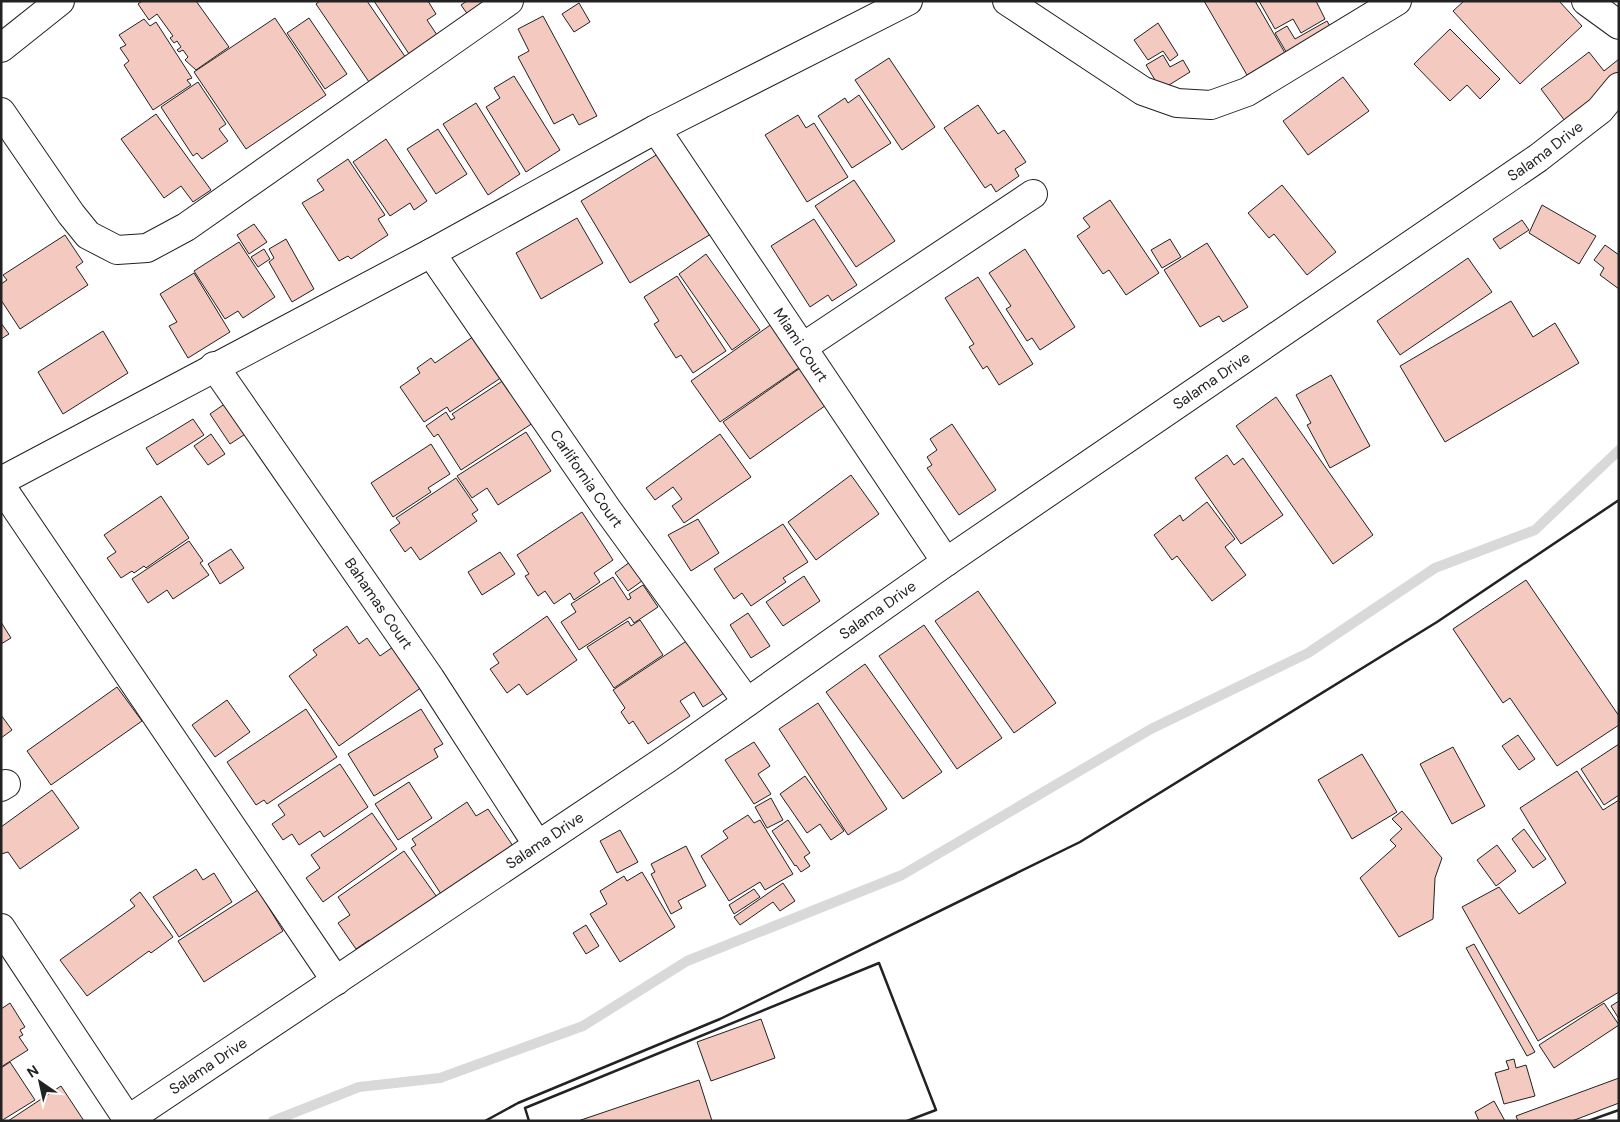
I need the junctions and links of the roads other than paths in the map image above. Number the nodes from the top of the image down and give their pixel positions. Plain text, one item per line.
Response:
1 (60, 1) edge
2 (509, 1) edge
3 (908, 1) edge
4 (1007, 1) edge
5 (1397, 1) edge
6 (1586, 1) edge
7 (1619, 26) edge
8 (1, 48) edge
9 (1619, 88) edge
10 (1, 112) edge
11 (656, 129) junction
12 (1033, 194) dead end
13 (431, 253) junction
14 (803, 346) junction
15 (214, 366) junction
16 (1, 481) edge
17 (1, 486) edge
18 (946, 562) junction
19 (747, 702) junction
20 (537, 844) junction
21 (1, 928) edge
22 (336, 981) junction
23 (127, 1120) edge

1 - 8 street
2 - 10 street
3 - 11 street
4 - 5 street
6 - 7 street
9 - 18 street, Salama Drive
11 - 13 street
11 - 14 street, Miami Court
12 - 14 street
13 - 15 street
13 - 19 street, Carlifornia Court
14 - 18 street, Miami Court
15 - 16 street
15 - 20 street, Bahamas Court
17 - 22 street
18 - 19 street, Salama Drive
19 - 20 street, Salama Drive
20 - 22 street, Salama Drive
21 - 23 street
22 - 23 street, Salama Drive

